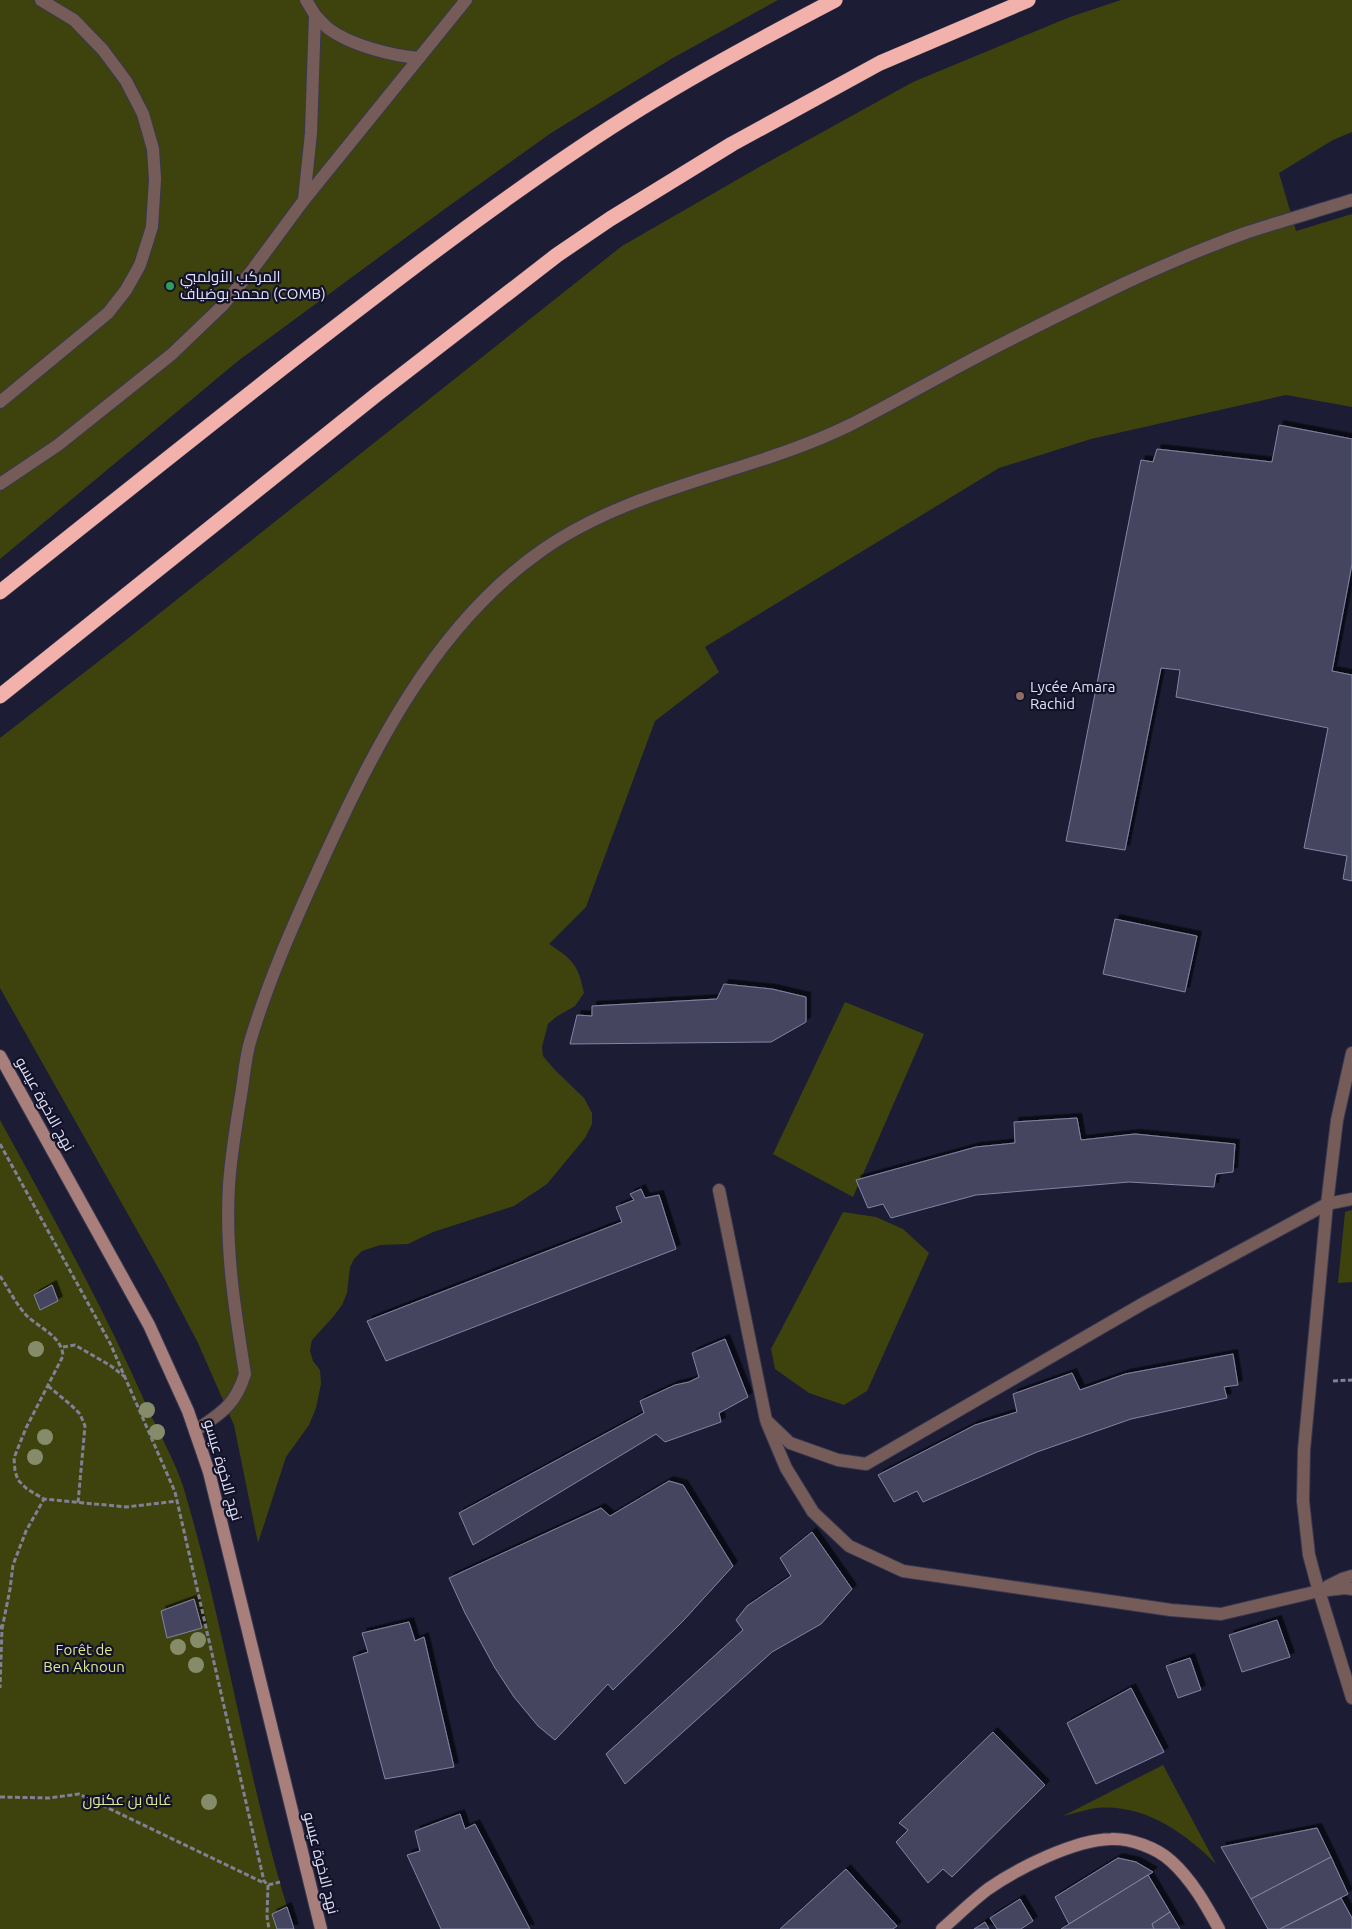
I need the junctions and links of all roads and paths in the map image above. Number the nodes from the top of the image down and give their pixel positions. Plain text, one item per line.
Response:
1 (41, 0) edge
2 (306, 0) edge
3 (466, 0) edge
4 (835, 0) edge
5 (1028, 0) edge
6 (315, 16) junction
7 (419, 58) junction
8 (304, 200) junction
9 (1352, 200) edge
10 (0, 402) edge
11 (0, 484) edge
12 (0, 592) edge
13 (0, 696) edge
14 (1352, 1053) edge
15 (0, 1056) edge
16 (0, 1144) edge
17 (719, 1190) dead end
18 (1352, 1199) edge
19 (1327, 1204) junction
20 (0, 1276) edge
21 (63, 1347) junction
22 (125, 1377) junction
23 (48, 1386) junction
24 (766, 1420) junction
25 (196, 1431) junction
26 (44, 1499) junction
27 (178, 1501) junction
28 (78, 1503) junction
29 (1352, 1576) edge
30 (1352, 1589) edge
31 (1319, 1591) junction
32 (1, 1627) edge
33 (0, 1688) edge
34 (1352, 1698) edge
35 (0, 1796) edge
36 (280, 1882) dead end
37 (267, 1884) junction
38 (269, 1929) edge
39 (321, 1929) edge
40 (942, 1929) edge
41 (1219, 1929) edge

1 - 10 street
2 - 6 street
3 - 7 street
4 - 12 highway
5 - 13 highway
6 - 7 street
6 - 8 street
7 - 8 street
8 - 11 street
9 - 25 street
14 - 19 street
15 - 25 street, نهج الاخوة عيسو
16 - 22 path
17 - 24 street
18 - 19 street
19 - 24 street
19 - 31 street
20 - 21 path
21 - 22 path
21 - 23 path
22 - 27 path
23 - 26 path
23 - 28 path
24 - 31 street
25 - 39 street, نهج الاخوة عيسو
26 - 28 path
26 - 32 path
27 - 28 path
27 - 37 path
29 - 31 street
30 - 31 street
31 - 34 street
32 - 33 path
35 - 37 path
36 - 37 path
37 - 38 path
40 - 41 street

